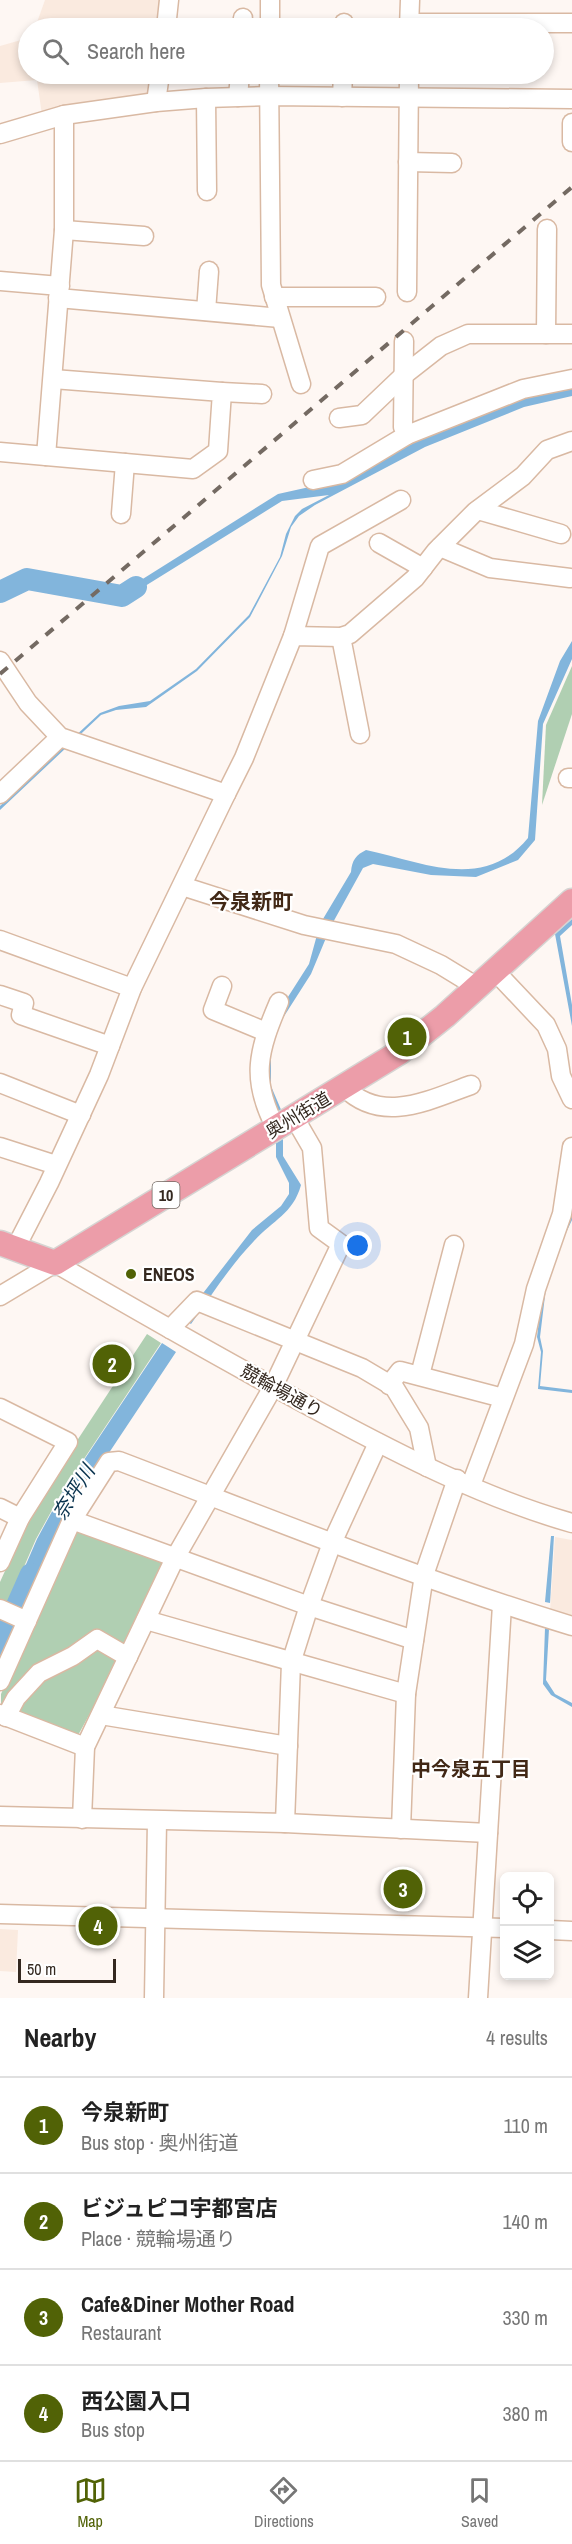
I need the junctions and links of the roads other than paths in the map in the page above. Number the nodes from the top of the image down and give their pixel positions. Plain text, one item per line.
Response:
1 (169, 0) edge
2 (270, 0) edge
3 (410, 0) edge
4 (167, 18) edge
5 (270, 18) edge
6 (410, 18) edge
7 (554, 23) edge
8 (572, 23) edge
9 (159, 84) edge
10 (239, 84) edge
11 (269, 84) edge
12 (343, 84) edge
13 (409, 84) edge
14 (269, 96) junction
15 (238, 97) junction
16 (342, 97) junction
17 (206, 98) junction
18 (409, 98) junction
19 (572, 99) edge
20 (156, 102) junction
21 (64, 115) junction
22 (572, 123) edge
23 (0, 134) edge
24 (572, 142) edge
25 (408, 162) junction
26 (452, 163) dead end
27 (207, 191) dead end
28 (548, 229) dead end
29 (64, 230) junction
30 (144, 236) dead end
31 (209, 271) dead end
32 (0, 281) edge
33 (59, 292) junction
34 (407, 292) dead end
35 (274, 297) junction
36 (376, 297) dead end
37 (206, 311) junction
38 (280, 318) junction
39 (546, 334) junction
40 (572, 334) edge
41 (404, 341) dead end
42 (404, 375) junction
43 (53, 379) junction
44 (572, 379) edge
45 (301, 384) dead end
46 (222, 392) junction
47 (262, 394) dead end
48 (339, 418) dead end
49 (407, 435) junction
50 (572, 441) edge
51 (0, 452) edge
52 (46, 456) junction
53 (124, 463) junction
54 (313, 480) dead end
55 (400, 500) dead end
56 (478, 510) junction
57 (121, 514) dead end
58 (561, 534) dead end
59 (379, 543) dead end
60 (440, 548) junction
61 (423, 568) junction
62 (570, 578) dead end
63 (293, 636) junction
64 (341, 637) junction
65 (0, 661) edge
66 (360, 734) dead end
67 (60, 737) junction
68 (0, 794) edge
69 (226, 794) junction
70 (182, 885) junction
71 (572, 901) edge
72 (0, 940) edge
73 (495, 971) junction
74 (222, 986) dead end
75 (477, 987) junction
76 (132, 988) junction
77 (0, 995) edge
78 (279, 1002) dead end
79 (266, 1032) junction
80 (110, 1046) junction
81 (0, 1083) edge
82 (471, 1085) dead end
83 (344, 1087) junction
84 (572, 1099) edge
85 (81, 1115) junction
86 (285, 1123) junction
87 (0, 1147) edge
88 (572, 1147) edge
89 (56, 1165) junction
90 (454, 1245) dead end
91 (8, 1246) edge
92 (55, 1263) junction
93 (0, 1296) edge
94 (170, 1329) junction
95 (293, 1341) junction
96 (420, 1375) junction
97 (389, 1385) junction
98 (273, 1387) junction
99 (503, 1398) junction
100 (0, 1408) edge
101 (378, 1443) junction
102 (427, 1467) junction
103 (464, 1482) junction
104 (210, 1496) junction
105 (0, 1508) edge
106 (20, 1518) junction
107 (72, 1520) junction
108 (572, 1523) edge
109 (332, 1543) junction
110 (175, 1558) junction
111 (0, 1562) edge
112 (424, 1575) junction
113 (502, 1605) junction
114 (309, 1606) junction
115 (0, 1609) edge
116 (27, 1620) junction
117 (146, 1620) junction
118 (572, 1626) edge
119 (414, 1640) junction
120 (128, 1657) junction
121 (291, 1663) junction
122 (0, 1681) edge
123 (406, 1694) junction
124 (3, 1715) edge
125 (101, 1715) junction
126 (288, 1746) junction
127 (85, 1747) junction
128 (0, 1816) edge
129 (82, 1819) junction
130 (157, 1821) junction
131 (285, 1823) junction
132 (401, 1829) junction
133 (488, 1833) junction
134 (0, 1914) edge
135 (155, 1917) junction
136 (483, 1927) junction
137 (500, 1928) edge
138 (554, 1930) edge
139 (572, 1931) edge
140 (154, 1998) edge
141 (478, 1998) edge

1 - 4 street
2 - 5 street
3 - 6 street
7 - 8 street
9 - 20 street
10 - 15 street
11 - 14 street
12 - 16 street
13 - 18 street
14 - 15 street
14 - 16 street
14 - 35 street
15 - 17 street
16 - 18 street
17 - 20 street
17 - 27 street
18 - 19 street
18 - 25 street
20 - 21 street
21 - 23 street
21 - 29 street
22 - 24 street
25 - 26 street
25 - 34 street
28 - 39 street
29 - 30 street
29 - 33 street
31 - 37 street
32 - 33 street
33 - 37 street
33 - 43 street
35 - 36 street
35 - 38 street
37 - 38 street
38 - 45 street
39 - 40 street
39 - 42 street
41 - 42 street
42 - 48 street
42 - 49 street
43 - 46 street
43 - 52 street
44 - 49 street
46 - 47 street
46 - 53 street
49 - 54 street
50 - 56 street
51 - 52 street
52 - 53 street
53 - 57 street
55 - 63 street
56 - 58 street
56 - 60 street
59 - 61 street
60 - 61 street
60 - 62 street
61 - 64 street
63 - 64 street
63 - 69 street
64 - 66 street
65 - 67 street
67 - 68 street
67 - 69 street
69 - 70 street
70 - 75 street
70 - 76 street
71 - 73 main road, 奥州街道 / 10
72 - 76 street
73 - 75 main road, 奥州街道 / 10
73 - 84 street
74 - 79 street
75 - 83 main road, 奥州街道 / 10
76 - 80 street
77 - 80 street
78 - 79 street
79 - 86 street
80 - 85 street
81 - 85 street
82 - 83 street
83 - 86 main road, 奥州街道 / 10
85 - 89 street
86 - 92 main road, 奥州街道 / 10
86 - 95 street
87 - 89 street
88 - 99 street
89 - 91 street
90 - 96 street
91 - 92 main road, 競輪場通り
92 - 93 street, 奥州街道
92 - 94 street, 競輪場通り
94 - 95 street
94 - 98 street, 競輪場通り
95 - 97 street
95 - 98 street
96 - 97 street
96 - 99 street
97 - 102 street
98 - 101 street, 競輪場通り
98 - 104 street
99 - 103 street
100 - 106 street
101 - 102 street, 競輪場通り
101 - 109 street
102 - 103 street, 競輪場通り
103 - 108 street, 競輪場通り
103 - 112 street
104 - 107 street
104 - 109 street
104 - 110 street
105 - 106 street
106 - 111 street
107 - 110 street
107 - 116 street
109 - 112 street
109 - 114 street
110 - 114 street
110 - 117 street
112 - 113 street
112 - 119 street
113 - 118 street
113 - 133 street
114 - 119 street
114 - 121 street
115 - 116 street
116 - 122 street
117 - 120 street
117 - 121 street
119 - 123 street
120 - 124 street
120 - 125 street
121 - 123 street
121 - 126 street
123 - 132 street
124 - 127 street
125 - 126 street
125 - 127 street
126 - 131 street
127 - 129 street
128 - 129 street
129 - 130 street
130 - 131 street
130 - 135 street
131 - 132 street
132 - 133 street
133 - 136 street
134 - 135 street
135 - 136 street
135 - 140 street
136 - 137 street
136 - 141 street
138 - 139 street

